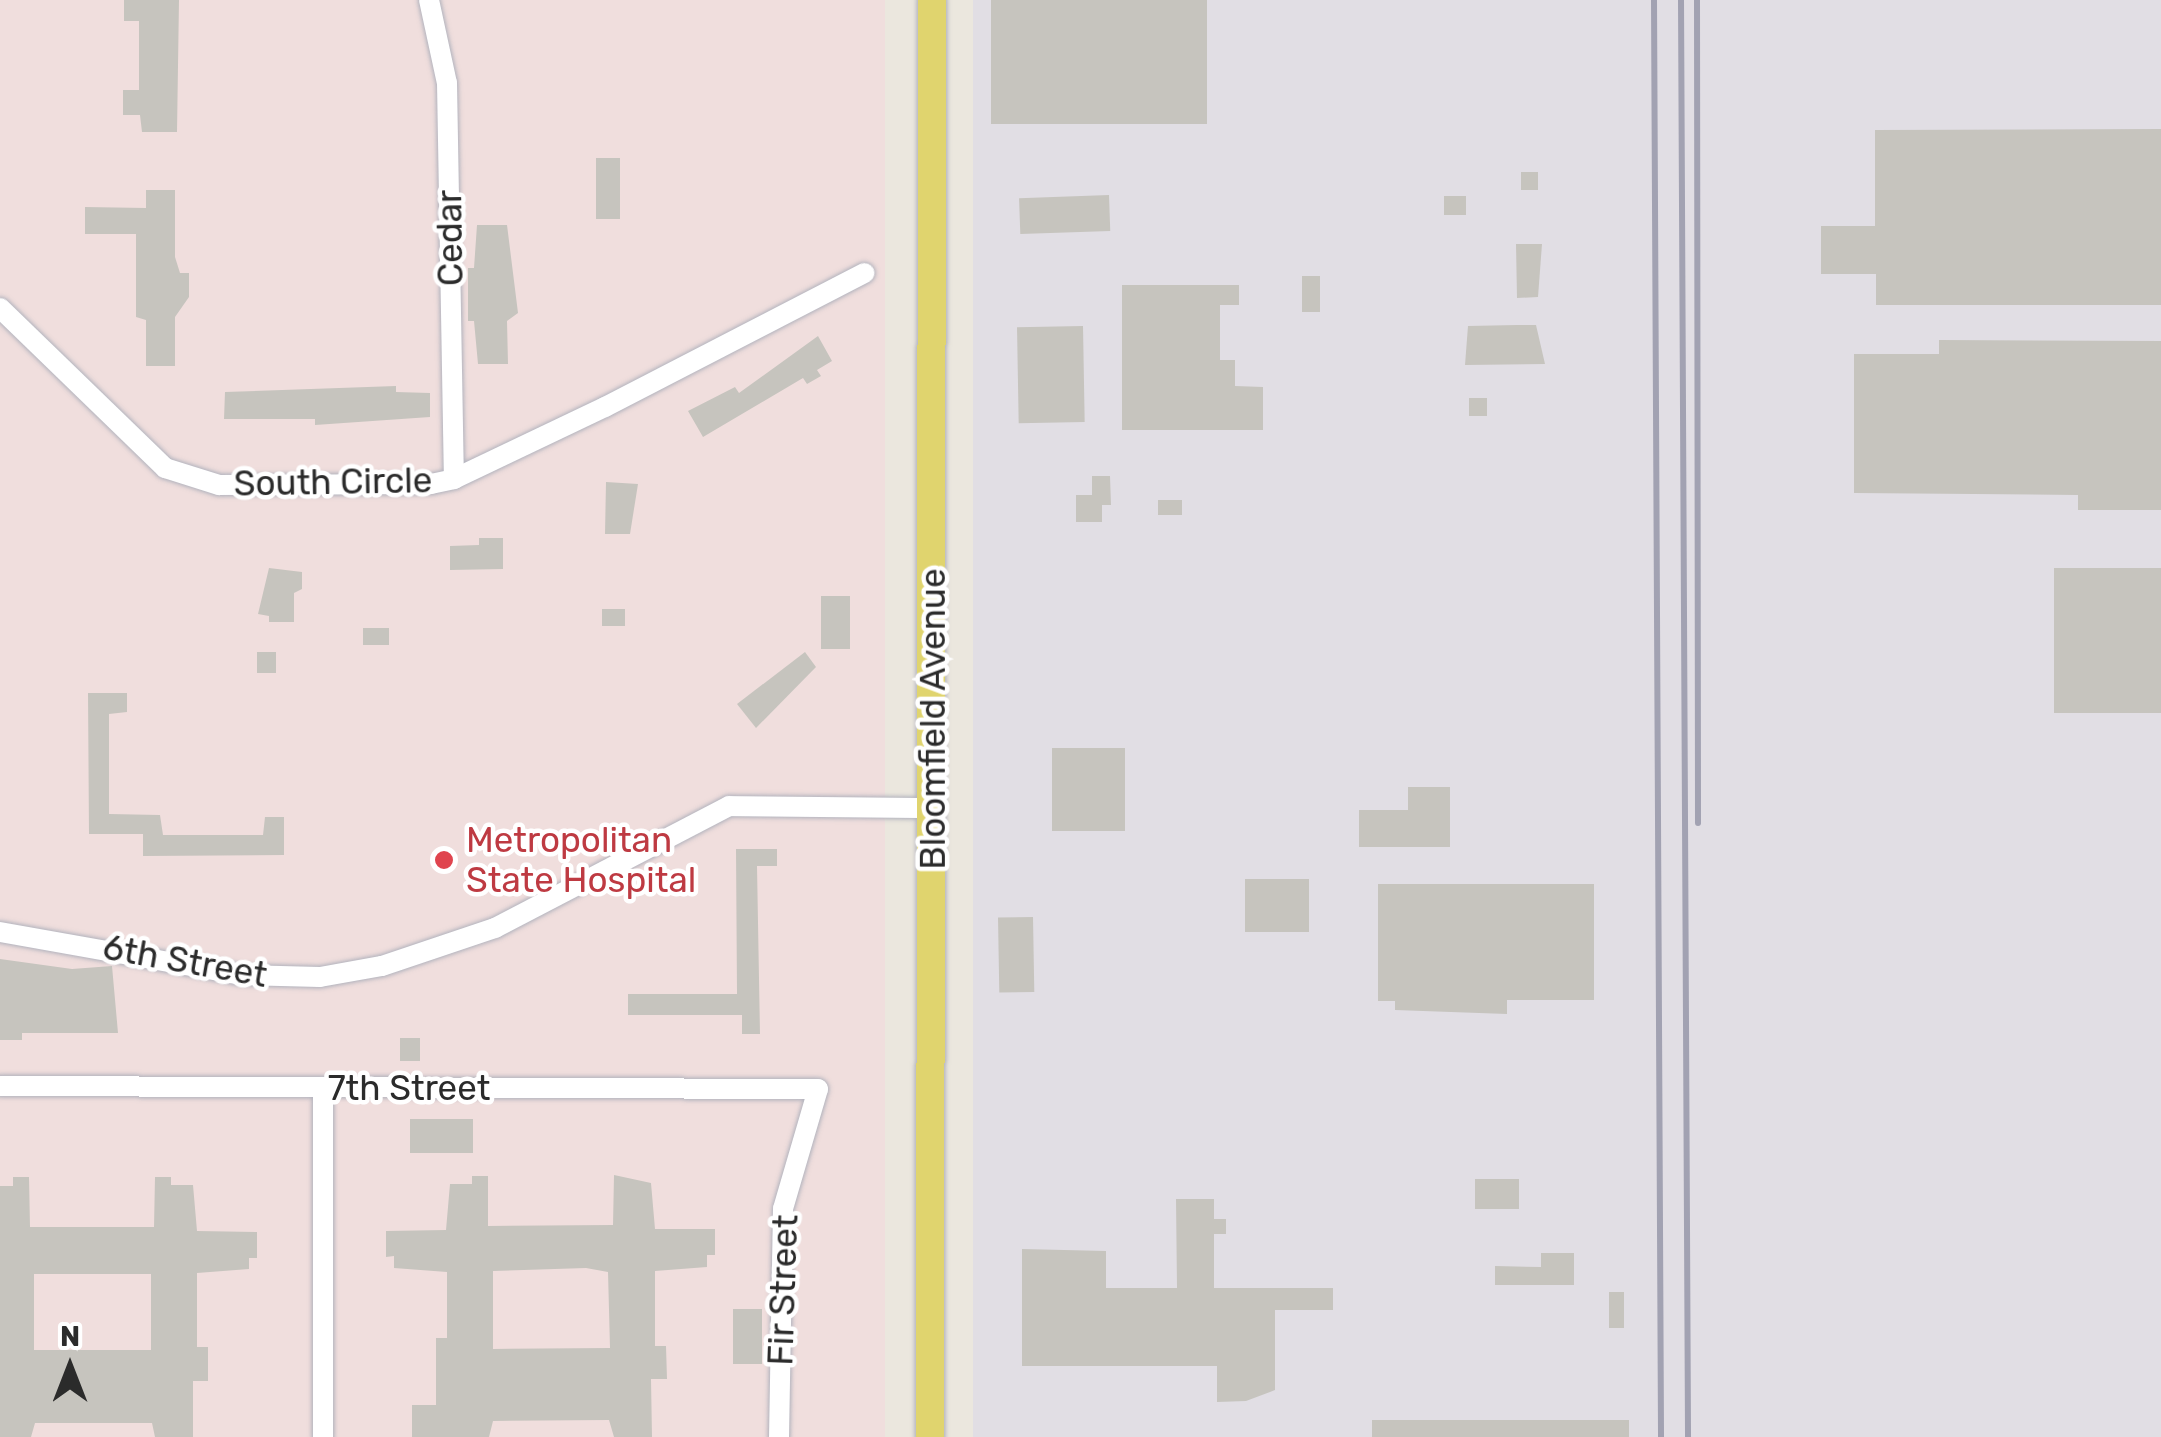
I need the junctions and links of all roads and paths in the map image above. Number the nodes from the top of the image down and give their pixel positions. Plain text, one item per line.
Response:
1 (429, 0) edge
2 (932, 0) edge
3 (865, 273) dead end
4 (0, 308) edge
5 (454, 480) junction
6 (934, 808) junction
7 (0, 932) edge
8 (0, 1086) edge
9 (322, 1087) junction
10 (818, 1088) joint
11 (323, 1437) edge
12 (779, 1437) edge
13 (930, 1437) edge

1 - 5 street, Cedar
2 - 6 main road, Bloomfield Avenue
3 - 5 street, South Circle
4 - 5 street, South Circle
6 - 7 street, 6th Street
6 - 13 main road, Bloomfield Avenue
8 - 9 street, 7th Street
9 - 10 street, 7th Street
9 - 11 street
10 - 12 street, Fir Street

